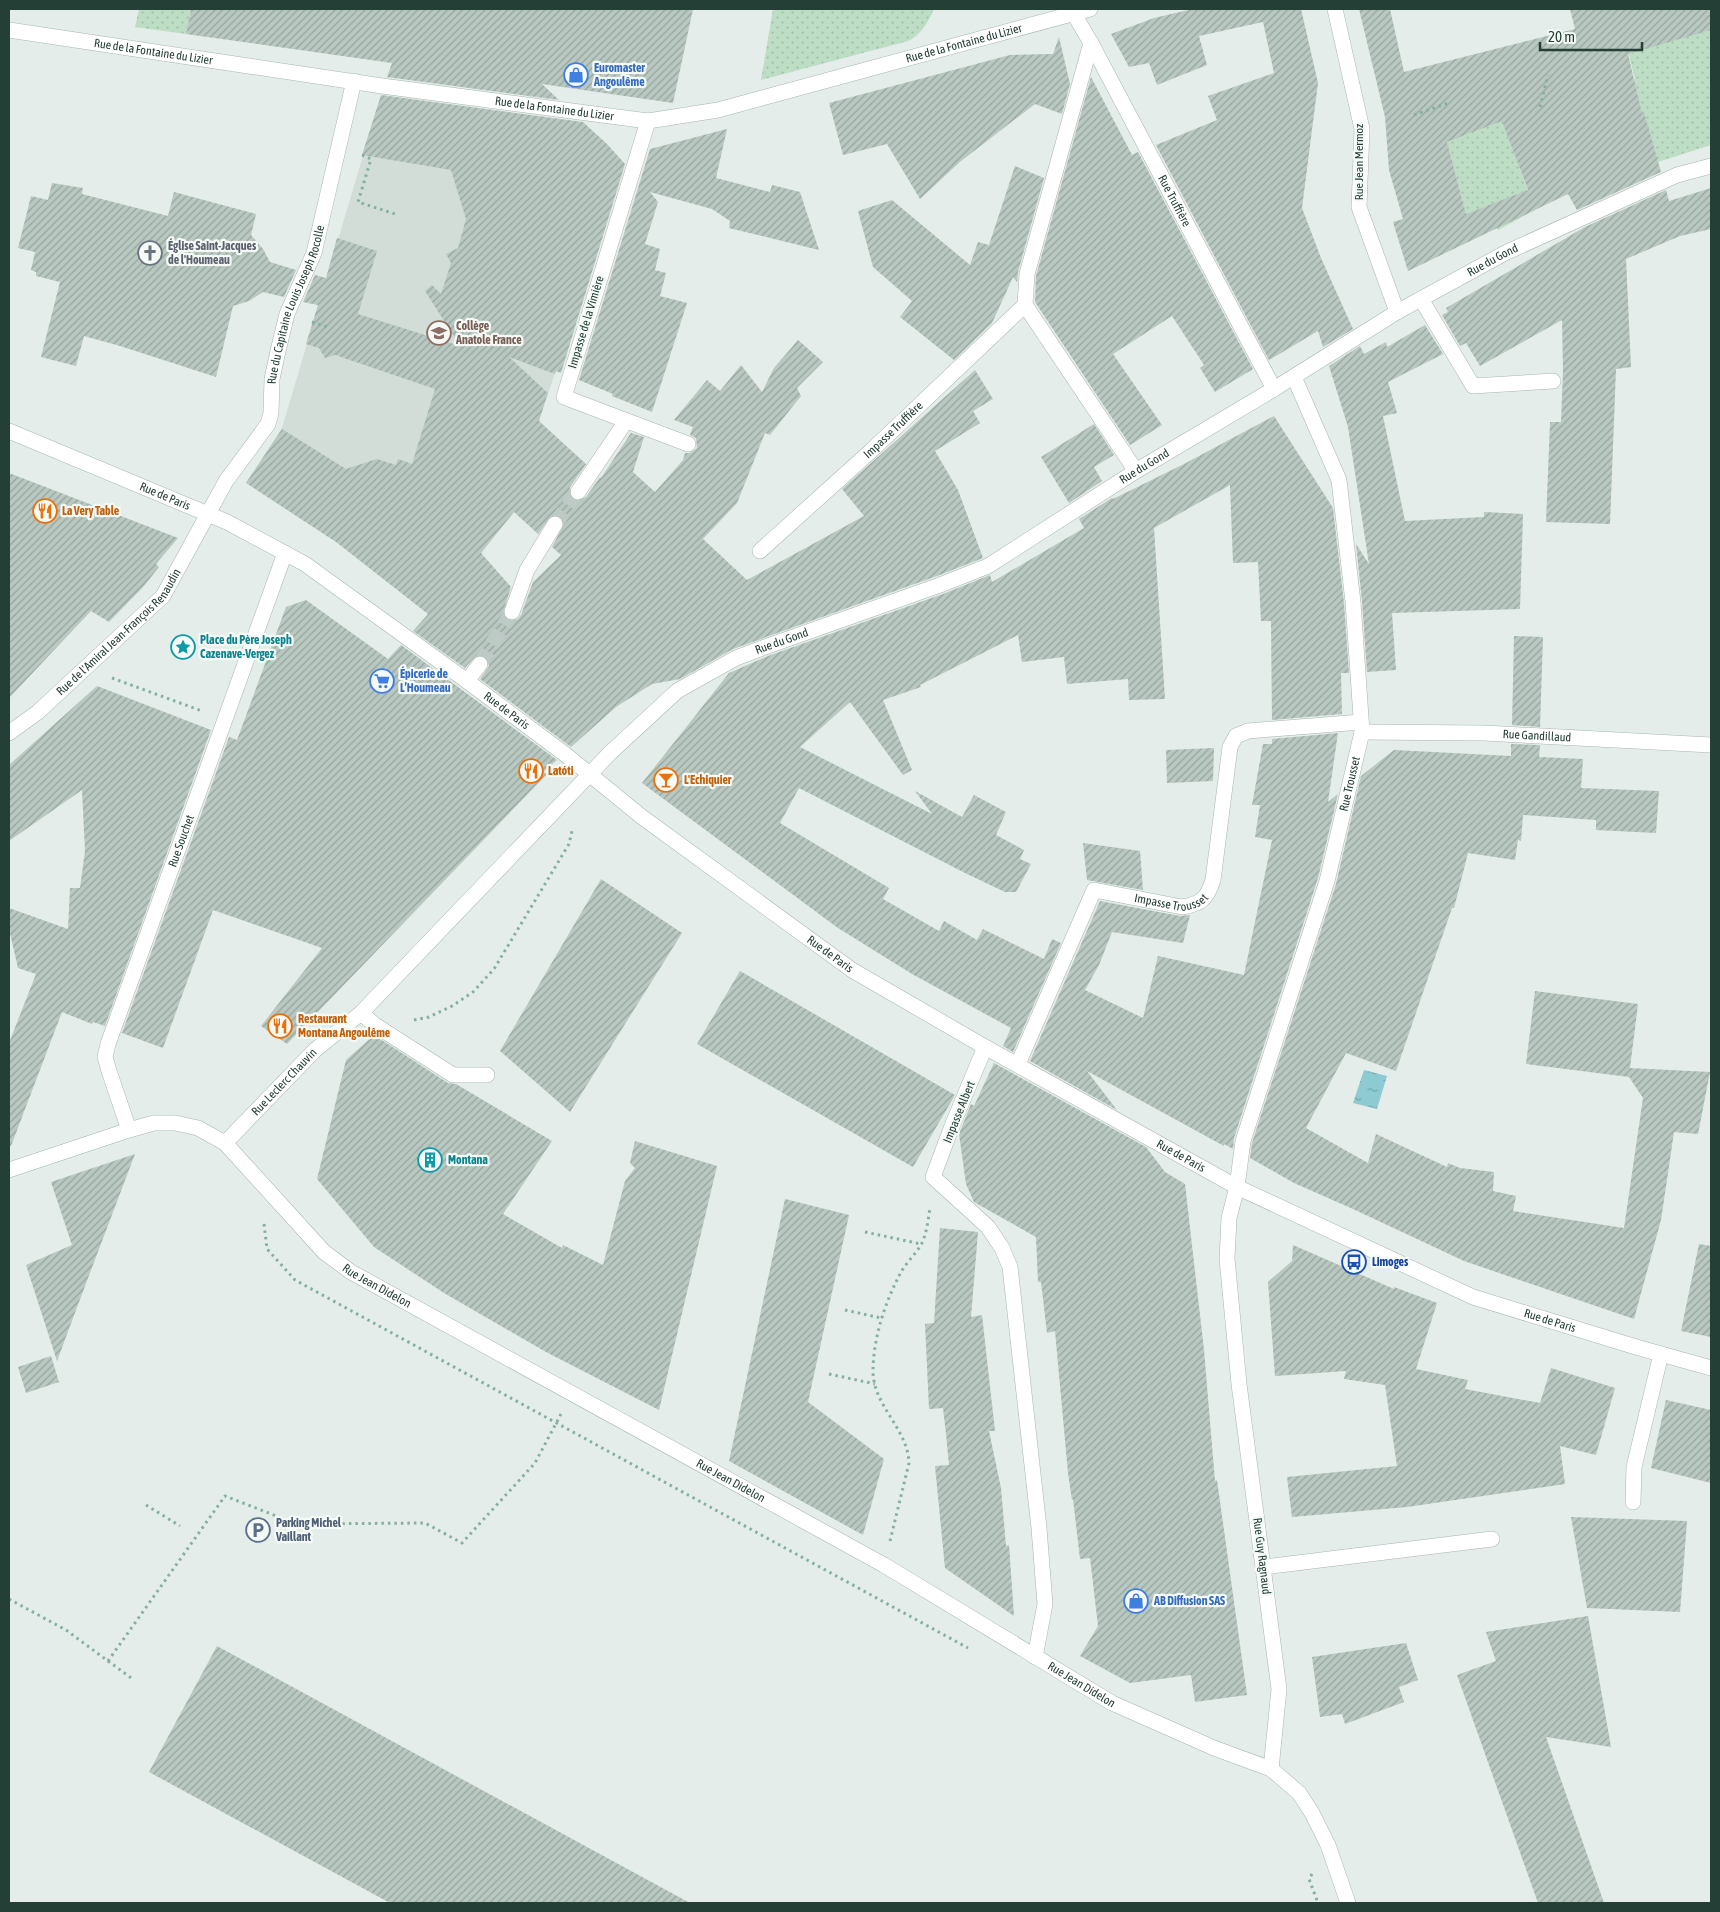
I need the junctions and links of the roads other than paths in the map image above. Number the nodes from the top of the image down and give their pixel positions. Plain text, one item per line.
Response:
1 (1090, 9) edge
2 (1335, 9) edge
3 (1071, 11) edge
4 (9, 30) edge
5 (1091, 42) junction
6 (354, 81) junction
7 (648, 121) junction
8 (1711, 166) edge
9 (1421, 299) junction
10 (1025, 306) junction
11 (1397, 312) junction
12 (1294, 377) junction
13 (1553, 381) dead end
14 (1274, 389) junction
15 (626, 421) junction
16 (9, 431) edge
17 (688, 444) dead end
18 (1136, 471) junction
19 (578, 492) tunnel mouth
20 (208, 514) junction
21 (555, 524) tunnel mouth
22 (760, 551) dead end
23 (285, 553) junction
24 (512, 612) tunnel mouth
25 (480, 664) tunnel mouth
26 (467, 681) junction
27 (1361, 727) junction
28 (9, 734) edge
29 (1711, 745) edge
30 (590, 774) junction
31 (361, 1013) junction
32 (985, 1048) junction
33 (1018, 1064) junction
34 (487, 1075) dead end
35 (129, 1130) junction
36 (225, 1143) junction
37 (9, 1170) edge
38 (1237, 1187) junction
39 (1661, 1354) junction
40 (1711, 1368) edge
41 (1633, 1502) dead end
42 (1492, 1539) dead end
43 (1264, 1567) junction
44 (1035, 1657) junction
45 (1271, 1769) junction
46 (1348, 1903) edge

1 - 3 street, Rue de la Fontaine du Lizier
2 - 11 street, Rue Jean Mermoz
3 - 5 street, Rue Truffière
3 - 7 street, Rue de la Fontaine du Lizier
4 - 6 street, Rue de la Fontaine du Lizier
5 - 10 street
5 - 14 street, Rue Truffière
6 - 7 street, Rue de la Fontaine du Lizier
6 - 20 street, Rue du Capitaine Louis Joseph Rocolle
7 - 15 street, Impasse de la Vimière
8 - 9 street, Rue du Gond
9 - 11 street, Rue du Gond
9 - 13 street
10 - 18 street
10 - 22 street, Impasse Truffière
11 - 12 street, Rue du Gond
12 - 14 street, Rue du Gond
12 - 27 street, Rue Trousset
14 - 18 street, Rue du Gond
15 - 17 street, Impasse de la Vimière
15 - 19 street
16 - 20 street, Rue de Paris
18 - 30 street, Rue du Gond
20 - 23 street, Rue de Paris
20 - 28 street, Rue de l'Amiral Jean-François Renaudin
21 - 24 street
23 - 26 street, Rue de Paris
23 - 35 street, Rue Souchet
25 - 26 street
26 - 30 street, Rue de Paris
27 - 29 street, Rue Gandillaud
27 - 33 street, Impasse Trousset
27 - 38 street, Rue Trousset
30 - 31 street, Rue Leclerc Chauvin
30 - 32 street, Rue de Paris
31 - 34 street
31 - 36 street, Rue Leclerc Chauvin
32 - 33 street, Rue de Paris
32 - 44 street, Impasse Albert
33 - 38 street, Rue de Paris
35 - 36 street
35 - 37 street
36 - 44 street, Rue Jean Didelon
38 - 39 street, Rue de Paris
38 - 43 street, Rue Guy Ragnaud
39 - 40 street, Rue de Paris
39 - 41 street
42 - 43 street
43 - 45 street, Rue Guy Ragnaud
44 - 45 street, Rue Jean Didelon
45 - 46 street

